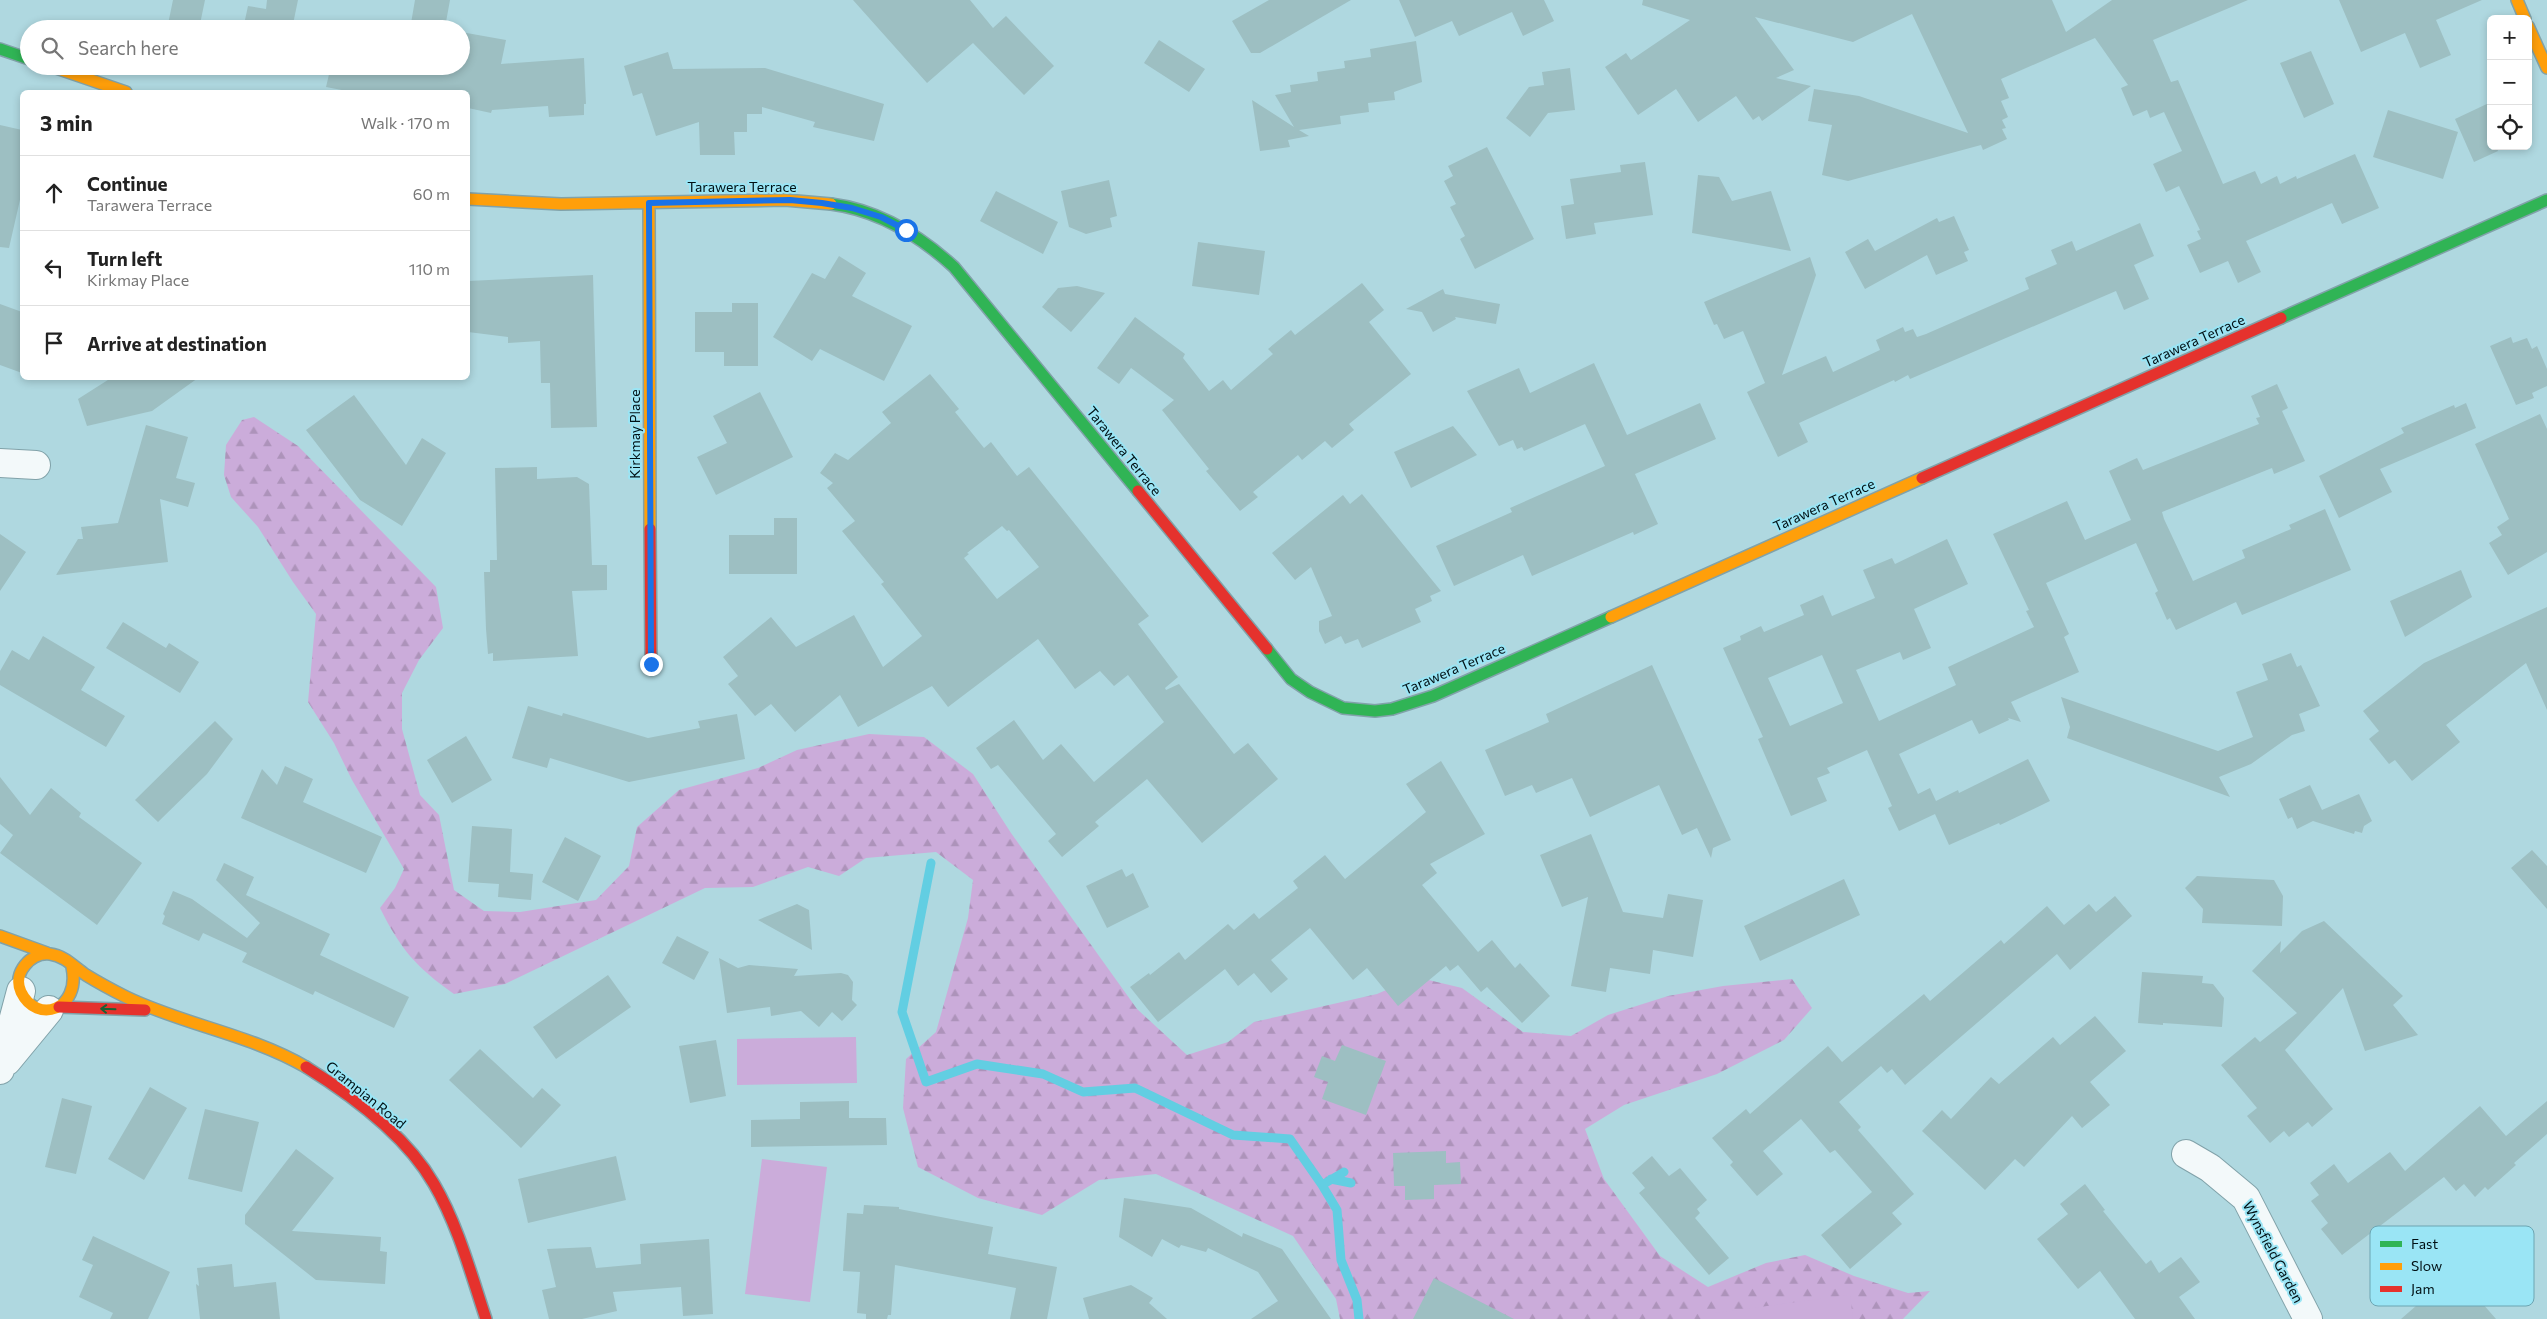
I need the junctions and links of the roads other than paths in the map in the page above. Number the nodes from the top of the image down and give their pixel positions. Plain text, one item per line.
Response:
1 (2517, 0) edge
2 (2523, 15) edge
3 (2532, 35) edge
4 (0, 49) edge
5 (20, 56) edge
6 (2547, 68) edge
7 (76, 75) edge
8 (120, 90) edge
9 (470, 199) edge
10 (2547, 200) edge
11 (649, 203) junction
12 (0, 463) edge
13 (36, 465) dead end
14 (651, 664) dead end
15 (0, 936) edge
16 (47, 953) junction
17 (72, 967) junction
18 (16, 982) junction
19 (54, 1008) junction
20 (156, 1010) junction
21 (0, 1070) edge
22 (2186, 1154) dead end
23 (486, 1319) edge
24 (2308, 1319) edge

1 - 2 street
3 - 6 street
4 - 5 street
7 - 8 street
9 - 11 street, Tarawera Terrace
10 - 11 street, Tarawera Terrace
11 - 14 street, Kirkmay Place
12 - 13 street
15 - 16 street
16 - 17 street
16 - 18 street
17 - 19 street
17 - 20 street, Grampian Road
18 - 19 street
18 - 21 street
20 -> 19 street, Grampian Road
19 - 21 street
20 - 23 street, Grampian Road
22 - 24 street, Wynsfield Garden

